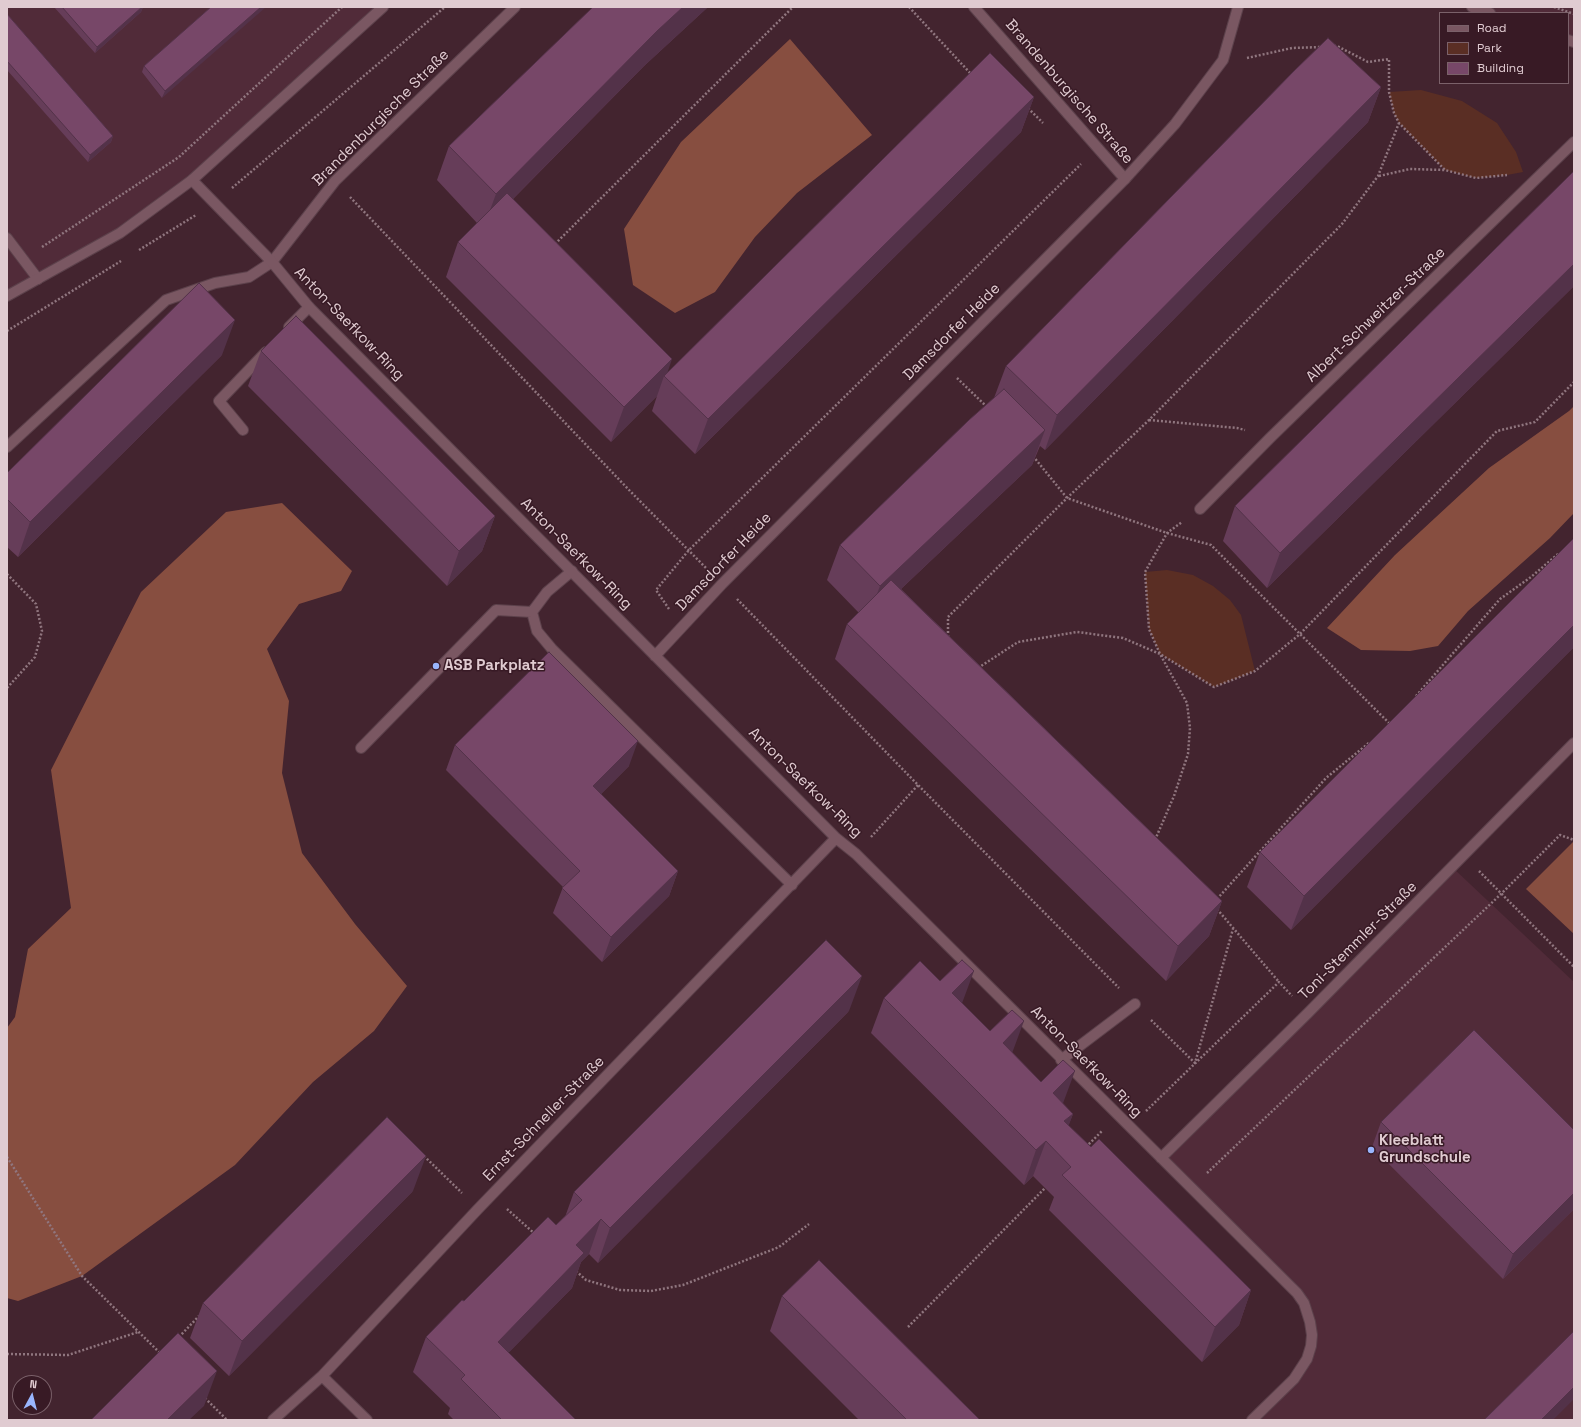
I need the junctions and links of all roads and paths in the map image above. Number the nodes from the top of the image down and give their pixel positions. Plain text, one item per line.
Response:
1 (342, 7) edge
2 (383, 7) edge
3 (445, 7) edge
4 (515, 7) edge
5 (793, 7) edge
6 (909, 7) edge
7 (974, 7) edge
8 (1238, 7) edge
9 (1472, 7) edge
10 (1554, 7) edge
11 (1487, 12) edge
12 (1568, 12) edge
13 (1330, 46) edge
14 (1322, 47) edge
15 (1223, 60) junction
16 (972, 75) edge
17 (1028, 107) dead end
18 (1044, 124) dead end
19 (1399, 124) junction
20 (1574, 142) edge
21 (1077, 157) dead end
22 (1445, 170) junction
23 (1378, 176) junction
24 (1125, 179) junction
25 (192, 180) junction
26 (335, 181) junction
27 (1534, 182) junction
28 (215, 203) junction
29 (7, 238) edge
30 (551, 248) edge
31 (134, 252) dead end
32 (128, 257) dead end
33 (22, 260) junction
34 (272, 262) junction
35 (38, 279) junction
36 (7, 296) edge
37 (309, 307) junction
38 (7, 331) edge
39 (282, 334) edge
40 (272, 346) edge
41 (942, 364) junction
42 (1574, 382) edge
43 (990, 410) edge
44 (1149, 420) junction
45 (243, 430) dead end
46 (1270, 438) junction
47 (7, 447) edge
48 (1031, 452) edge
49 (1067, 498) junction
50 (1200, 509) joint
51 (1167, 533) junction
52 (689, 550) junction
53 (1563, 550) edge
54 (572, 571) junction
55 (7, 574) edge
56 (722, 584) junction
57 (532, 612) junction
58 (680, 628) junction
59 (1300, 634) junction
60 (949, 641) edge
61 (1160, 654) junction
62 (655, 656) junction
63 (973, 664) edge
64 (978, 669) junction
65 (983, 674) edge
66 (7, 688) edge
67 (1412, 701) edge
68 (1396, 719) edge
69 (1391, 725) junction
70 (1385, 730) edge
71 (1373, 740) edge
72 (1574, 743) edge
73 (361, 748) dead end
74 (918, 785) junction
75 (836, 838) junction
76 (1574, 840) edge
77 (1153, 846) edge
78 (856, 854) junction
79 (1464, 854) junction
80 (792, 885) junction
81 (1501, 894) junction
82 (1233, 929) junction
83 (1574, 967) edge
84 (1279, 982) junction
85 (1135, 1004) junction
86 (1308, 1013) junction
87 (1062, 1060) junction
88 (1194, 1063) junction
89 (1117, 1115) junction
90 (1130, 1127) junction
91 (1084, 1149) edge
92 (421, 1154) edge
93 (7, 1157) edge
94 (1161, 1158) junction
95 (1203, 1177) dead end
96 (1050, 1183) edge
97 (492, 1196) junction
98 (478, 1209) junction
99 (809, 1224) dead end
100 (539, 1238) edge
101 (574, 1269) edge
102 (201, 1315) dead end
103 (908, 1327) dead end
104 (138, 1332) junction
105 (178, 1338) edge
106 (7, 1354) edge
107 (161, 1354) edge
108 (322, 1376) junction
109 (200, 1393) edge
110 (227, 1420) edge
111 (273, 1420) edge
112 (367, 1420) edge
113 (1252, 1420) edge

1 - 33 path
2 - 25 street
3 - 28 path
4 - 26 street, Brandenburgische Straße
5 - 30 path
6 - 16 path
7 - 24 street, Brandenburgische Straße
8 - 15 street, Damsdorfer Heide
9 - 11 street
10 - 12 path
13 - 19 path
14 - 15 path
15 - 24 street, Damsdorfer Heide
17 - 18 path
19 - 22 path
19 - 23 path
20 - 27 street, Albert-Schweitzer-Straße
21 - 52 path
22 - 23 path
22 - 27 path
23 - 44 path
24 - 41 street, Damsdorfer Heide
25 - 28 street, Anton-Saefkow-Ring
25 - 35 street
26 - 34 street, Brandenburgische Straße
26 - 52 path
27 - 46 street, Albert-Schweitzer-Straße
28 - 31 path
28 - 34 street, Anton-Saefkow-Ring
29 - 33 street
32 - 38 path
33 - 35 street
34 - 37 street, Anton-Saefkow-Ring
34 - 47 street, Brandenburgische Straße
35 - 36 street
37 - 39 street
37 - 54 street, Anton-Saefkow-Ring
40 - 45 street
41 - 43 path
41 - 56 street, Damsdorfer Heide
42 - 59 path
44 - 46 path
44 - 49 path
46 - 50 street, Albert-Schweitzer-Straße
48 - 49 path
49 - 51 path
49 - 60 path
50 - 51 path
51 - 59 path
51 - 61 path
52 - 56 path
52 - 58 path
53 - 67 path
54 - 57 street
54 - 62 street, Anton-Saefkow-Ring
55 - 66 path
56 - 58 street, Damsdorfer Heide
56 - 74 path
57 - 73 street
57 - 80 street
58 - 62 street, Damsdorfer Heide
59 - 61 path
59 - 69 path
61 - 64 path
61 - 77 path
62 - 75 street, Anton-Saefkow-Ring
63 - 64 path
64 - 65 path
68 - 69 path
69 - 70 path
71 - 82 path
72 - 79 street, Toni-Stemmler-Straße
74 - 78 path
74 - 85 path
75 - 78 street, Anton-Saefkow-Ring
75 - 80 street, Ernst-Schneller-Straße
76 - 81 path
78 - 87 street, Anton-Saefkow-Ring
79 - 81 path
79 - 86 street, Toni-Stemmler-Straße
80 - 97 street, Ernst-Schneller-Straße
81 - 83 path
81 - 95 path
82 - 84 path
82 - 88 path
84 - 86 path
84 - 88 path
85 - 87 street
85 - 88 path
86 - 94 street, Toni-Stemmler-Straße
87 - 89 street, Anton-Saefkow-Ring
88 - 90 path
89 - 90 street, Anton-Saefkow-Ring
89 - 91 path
90 - 94 street, Anton-Saefkow-Ring
92 - 98 path
93 - 104 path
94 - 113 street, Anton-Saefkow-Ring
96 - 103 path
97 - 98 street, Ernst-Schneller-Straße
97 - 100 path
98 - 108 street, Ernst-Schneller-Straße
99 - 101 path
102 - 105 path
104 - 106 path
104 - 107 path
108 - 111 street, Ernst-Schneller-Straße
108 - 112 street
109 - 110 path

